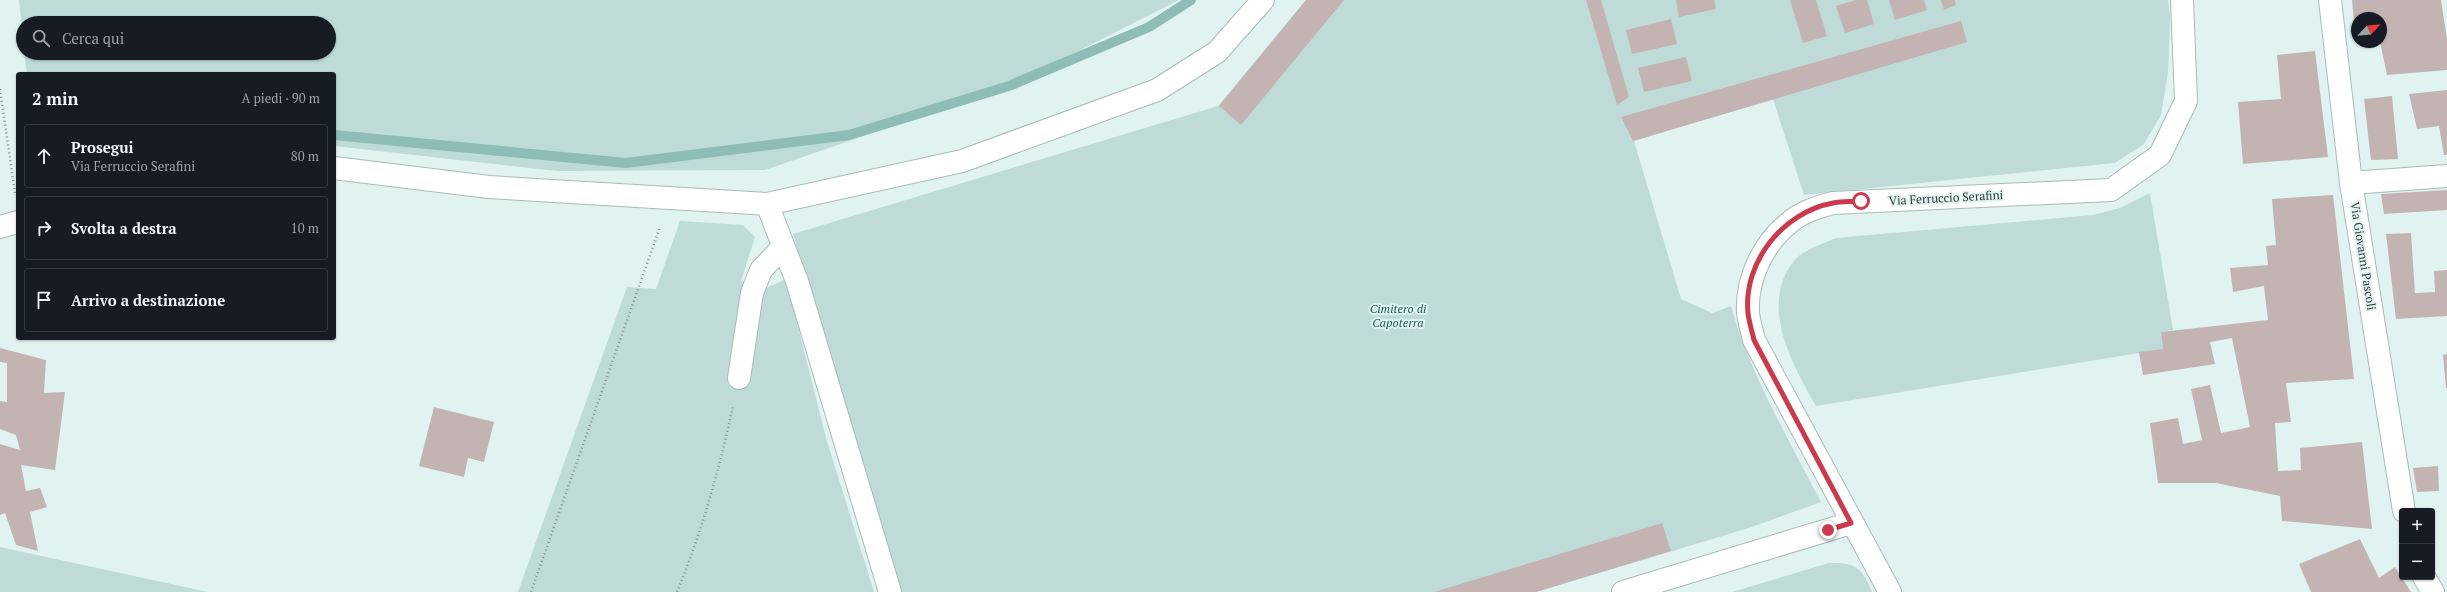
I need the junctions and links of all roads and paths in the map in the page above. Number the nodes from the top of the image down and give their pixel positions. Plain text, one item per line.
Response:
1 (1263, 0) edge
2 (2182, 0) edge
3 (2330, 0) edge
4 (0, 89) edge
5 (336, 168) edge
6 (2447, 176) edge
7 (2351, 183) junction
8 (16, 196) dead end
9 (671, 198) junction
10 (767, 204) junction
11 (16, 223) edge
12 (0, 227) edge
13 (783, 247) junction
14 (739, 378) joint
15 (2404, 508) edge
16 (1851, 523) junction
17 (2426, 580) edge
18 (531, 592) edge
19 (677, 592) edge
20 (890, 592) edge
21 (1623, 592) edge
22 (1890, 592) edge
23 (2433, 592) edge

1 - 10 street
2 - 16 street, Via Ferruccio Serafini
3 - 7 street, Via Giovanni Pascoli
4 - 8 path
5 - 9 street
6 - 7 street
7 - 15 street, Via Giovanni Pascoli
9 - 10 street
9 - 18 path
10 - 13 street
11 - 12 street
13 - 14 street
13 - 20 street
14 - 19 path
16 - 21 street
16 - 22 street, Via Ferruccio Serafini
17 - 23 street

